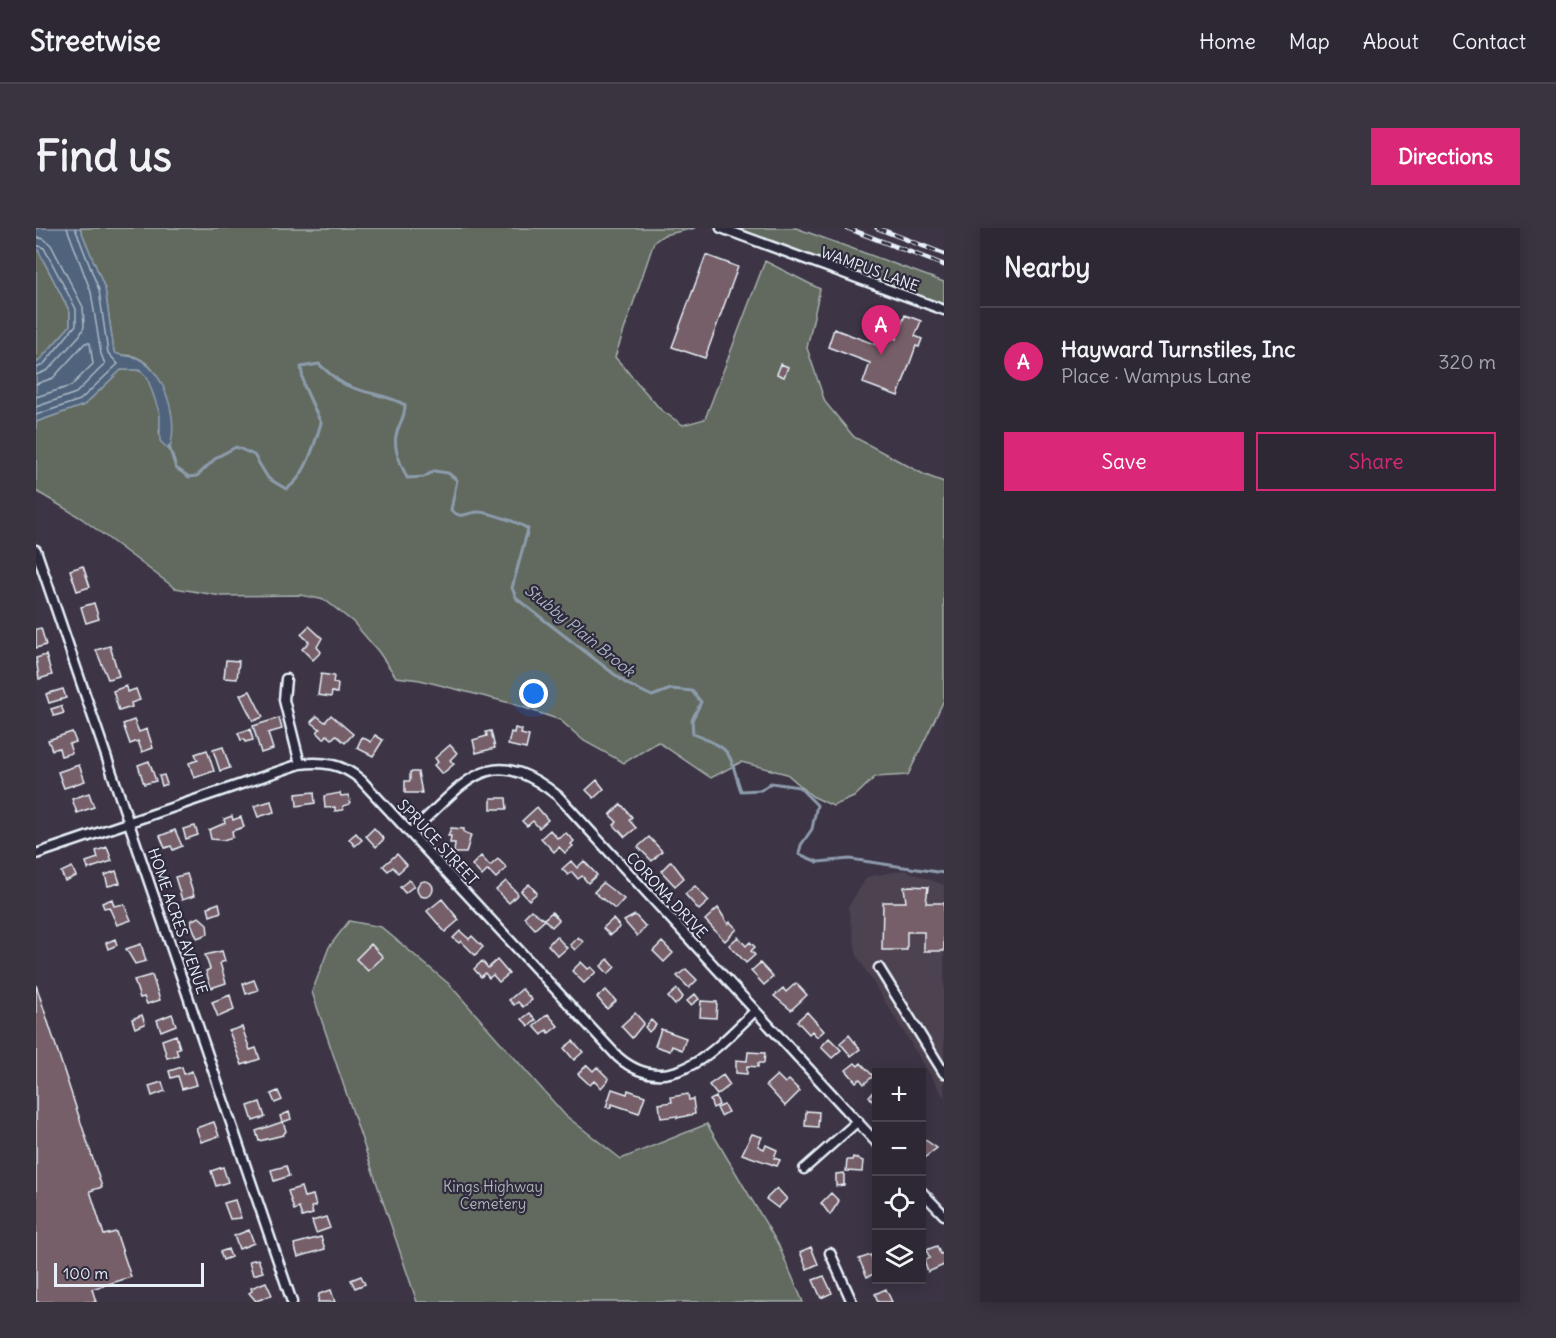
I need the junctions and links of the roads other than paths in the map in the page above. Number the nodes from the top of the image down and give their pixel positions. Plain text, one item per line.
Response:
1 (721, 228) edge
2 (944, 310) edge
3 (36, 550) edge
4 (286, 679) dead end
5 (300, 764) junction
6 (130, 823) junction
7 (411, 832) junction
8 (36, 854) edge
9 (879, 968) dead end
10 (755, 1011) junction
11 (944, 1072) edge
12 (858, 1121) junction
13 (872, 1137) edge
14 (804, 1169) dead end
15 (926, 1196) edge
16 (944, 1215) edge
17 (830, 1253) dead end
18 (292, 1302) edge
19 (852, 1302) edge

1 - 2 street, WAMPUS LANE
3 - 6 street, HOME ACRES AVENUE
4 - 5 street
5 - 6 street, SPRUCE STREET
5 - 7 street, SPRUCE STREET
6 - 8 street, SPRUCE STREET
6 - 18 street, HOME ACRES AVENUE
7 - 10 street, CORONA DRIVE
7 - 10 street, SPRUCE STREET
9 - 11 street
10 - 12 street, CORONA DRIVE
12 - 13 street, CORONA DRIVE
12 - 14 street
15 - 16 street
17 - 19 street

